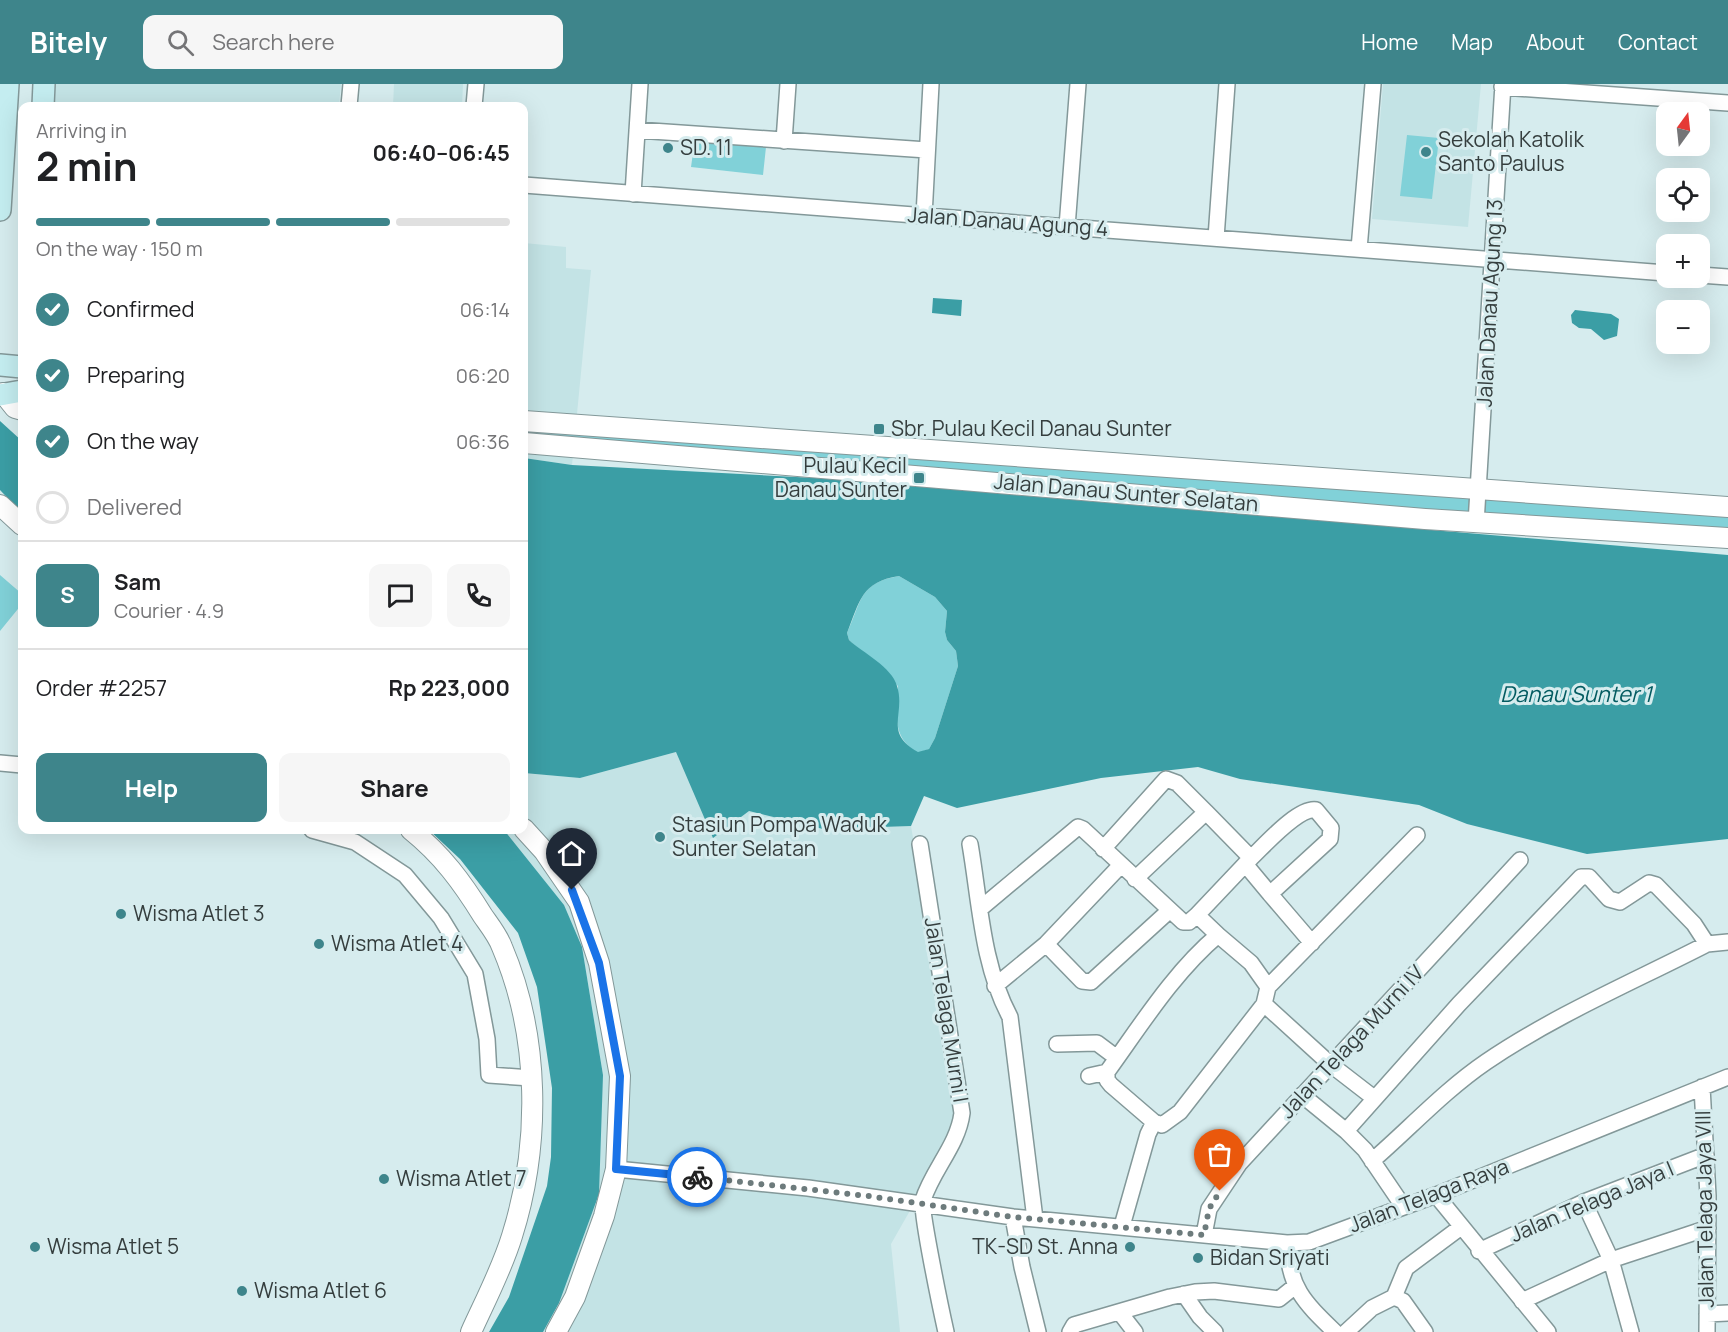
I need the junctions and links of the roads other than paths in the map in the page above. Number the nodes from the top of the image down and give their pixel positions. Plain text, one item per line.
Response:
1 (8, 84) edge
2 (44, 84) edge
3 (351, 84) edge
4 (476, 84) edge
5 (640, 84) edge
6 (788, 84) edge
7 (931, 84) edge
8 (1078, 84) edge
9 (1227, 84) edge
10 (1373, 84) edge
11 (1502, 85) edge
12 (1643, 90) edge
13 (43, 102) edge
14 (349, 102) edge
15 (474, 102) edge
16 (1728, 103) edge
17 (637, 130) junction
18 (784, 141) junction
19 (927, 150) junction
20 (528, 185) edge
21 (633, 194) junction
22 (0, 210) edge
23 (924, 216) junction
24 (1067, 227) junction
25 (1216, 238) junction
26 (1359, 249) junction
27 (1492, 259) junction
28 (1656, 272) edge
29 (1710, 276) edge
30 (1728, 278) edge
31 (0, 365) edge
32 (18, 367) edge
33 (6, 391) edge
34 (18, 409) edge
35 (528, 421) edge
36 (528, 443) edge
37 (1479, 488) junction
38 (0, 505) edge
39 (1728, 507) edge
40 (18, 521) edge
41 (1476, 523) junction
42 (1728, 538) edge
43 (0, 763) edge
44 (18, 765) edge
45 (1206, 812) junction
46 (326, 834) edge
47 (416, 834) edge
48 (528, 834) edge
49 (1418, 835) dead end
50 (920, 844) dead end
51 (970, 844) dead end
52 (1103, 849) junction
53 (1520, 860) dead end
54 (1248, 861) junction
55 (1121, 865) junction
56 (1135, 879) junction
57 (1270, 894) junction
58 (981, 908) junction
59 (1170, 910) junction
60 (1197, 915) junction
61 (1218, 935) junction
62 (1728, 942) edge
63 (1312, 943) junction
64 (1046, 944) junction
65 (1707, 944) junction
66 (995, 986) junction
67 (1268, 987) junction
68 (1264, 1004) junction
69 (1057, 1044) dead end
70 (1117, 1058) junction
71 (1330, 1064) junction
72 (1107, 1072) junction
73 (1089, 1076) dead end
74 (1728, 1077) edge
75 (531, 1078) junction
76 (1702, 1087) junction
77 (1302, 1095) junction
78 (1374, 1098) junction
79 (1154, 1122) junction
80 (1346, 1131) junction
81 (1706, 1155) junction
82 (1372, 1161) junction
83 (616, 1169) junction
84 (1436, 1195) junction
85 (1584, 1202) junction
86 (922, 1203) junction
87 (1403, 1206) junction
88 (1013, 1217) junction
89 (1035, 1219) junction
90 (1122, 1226) junction
91 (1461, 1227) junction
92 (1708, 1228) junction
93 (1204, 1235) junction
94 (1287, 1243) junction
95 (1479, 1251) junction
96 (1611, 1260) junction
97 (1294, 1287) junction
98 (1184, 1294) junction
99 (1394, 1297) junction
100 (1522, 1300) junction
101 (1121, 1314) junction
102 (1707, 1314) junction
103 (1728, 1314) edge
104 (562, 1329) edge
105 (471, 1332) edge
106 (946, 1332) edge
107 (1038, 1332) edge
108 (1070, 1332) edge
109 (1136, 1332) edge
110 (1215, 1332) edge
111 (1335, 1332) edge
112 (1346, 1332) edge
113 (1425, 1332) edge
114 (1548, 1332) edge
115 (1631, 1332) edge
116 (1707, 1332) edge

1 - 22 main road
2 - 13 main road
3 - 14 street
4 - 15 street
5 - 17 street
6 - 18 street
7 - 19 street
8 - 24 street
9 - 25 street
10 - 26 street
11 - 12 street
11 - 27 street, Jalan Danau Agung 13
12 - 16 street
17 - 18 street
17 - 21 street
18 - 19 street
19 - 23 street
20 - 21 street, Jalan Danau Agung 4
21 - 23 street, Jalan Danau Agung 4
23 - 24 street, Jalan Danau Agung 4
24 - 25 street, Jalan Danau Agung 4
25 - 26 street, Jalan Danau Agung 4
26 - 27 street, Jalan Danau Agung 4
27 - 28 street, Jalan Danau Agung 4
27 - 37 street, Jalan Danau Agung 13
29 - 30 street
31 - 32 main road
33 - 34 street
35 - 37 street, Jalan Danau Sunter Selatan
36 - 41 street, Jalan Danau Sunter Selatan
37 - 39 street, Jalan Danau Sunter Selatan
37 - 41 street, Jalan Danau Agung 13
38 - 40 street
41 - 42 street, Jalan Danau Sunter Selatan
43 - 44 street
45 - 52 street
45 - 54 street
45 - 56 street
46 - 75 street
47 - 75 street
48 - 83 street
49 - 63 street
50 - 86 street, Jalan Telaga Murni I
51 - 58 street
52 - 55 street
52 - 58 street
53 - 71 street, Jalan Telaga Murni IV
54 - 57 street
54 - 57 street
54 - 60 street
55 - 56 street
55 - 64 street
56 - 59 street
57 - 63 street
58 - 66 street
59 - 60 street
59 - 64 street
60 - 61 street
61 - 67 street
61 - 70 street
62 - 65 street
63 - 67 street
64 - 66 street
65 - 78 street
65 - 82 street
66 - 89 street
67 - 68 street
68 - 71 street
68 - 79 street
69 - 70 street
70 - 72 street
71 - 77 street, Jalan Telaga Murni IV
71 - 78 street
72 - 73 street
72 - 79 street
74 - 76 street, Jalan Telaga Raya
75 - 105 street
76 - 81 street, Jalan Telaga Jaya VIII
76 - 84 street, Jalan Telaga Raya
77 - 80 street
77 - 93 street, Jalan Telaga Murni IV
78 - 80 street
79 - 90 street
80 - 82 street
81 - 85 street, Jalan Telaga Jaya I
81 - 92 street, Jalan Telaga Jaya VIII
82 - 87 street
83 - 86 street, Jalan Telaga Raya
83 - 104 street
84 - 87 street, Jalan Telaga Raya
84 - 91 street
85 - 95 street, Jalan Telaga Jaya I
85 - 96 street
86 - 88 street, Jalan Telaga Raya
86 - 106 street
87 - 94 street, Jalan Telaga Raya
88 - 89 street, Jalan Telaga Raya
88 - 107 street
89 - 90 street, Jalan Telaga Raya
90 - 93 street, Jalan Telaga Raya
91 - 95 street
91 - 99 street
92 - 96 street
92 - 102 street, Jalan Telaga Jaya VIII
93 - 94 street, Jalan Telaga Raya
94 - 97 street
95 - 100 street
96 - 100 street
96 - 115 street
97 - 98 street
97 - 111 street
98 - 101 street
98 - 110 street
99 - 112 street
99 - 113 street
100 - 114 street
101 - 108 street
101 - 109 street
102 - 103 street
102 - 116 street, Jalan Telaga Jaya VIII

